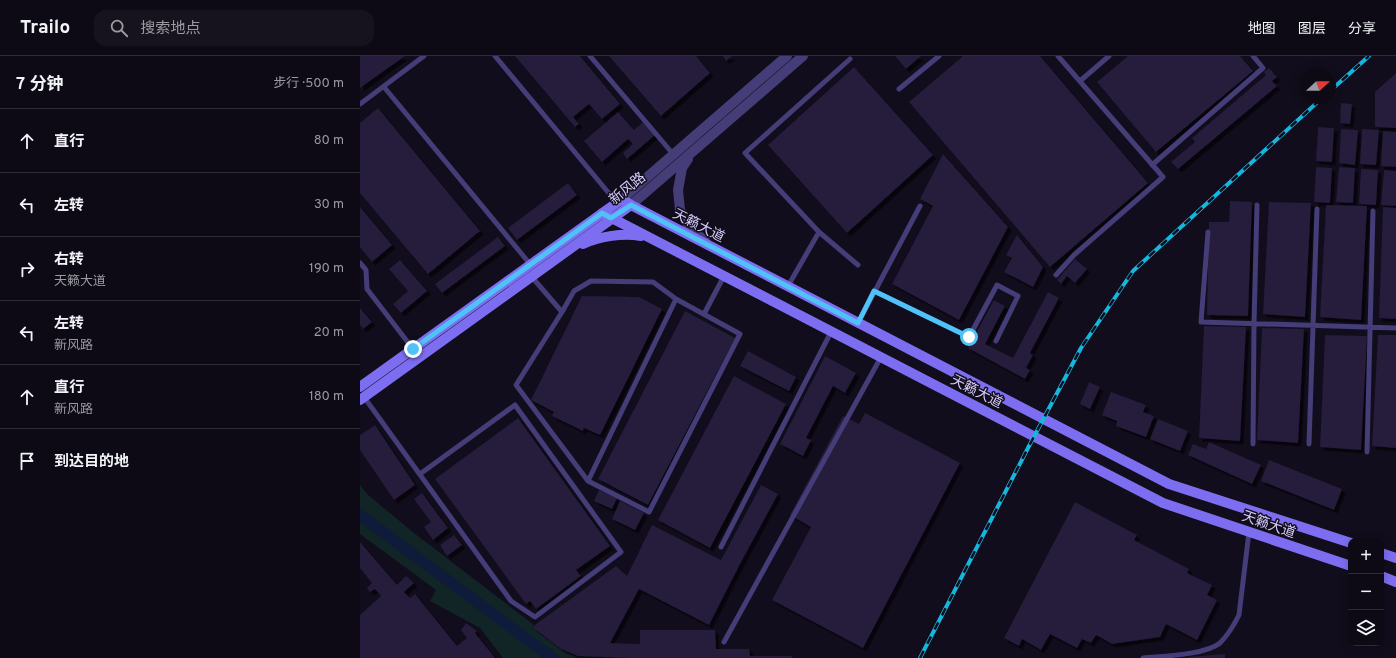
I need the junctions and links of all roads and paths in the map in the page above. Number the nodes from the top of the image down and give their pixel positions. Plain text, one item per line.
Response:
1 (424, 56) edge
2 (495, 56) edge
3 (590, 56) edge
4 (787, 56) edge
5 (803, 56) edge
6 (939, 56) edge
7 (1058, 56) edge
8 (1109, 56) edge
9 (1253, 56) edge
10 (850, 59) dead end
11 (1080, 81) junction
12 (384, 87) junction
13 (899, 89) dead end
14 (360, 104) edge
15 (695, 149) junction
16 (673, 154) junction
17 (1152, 165) junction
18 (619, 201) junction
19 (631, 205) junction
20 (1257, 205) dead end
21 (920, 206) dead end
22 (1317, 209) dead end
23 (1373, 211) dead end
24 (602, 213) junction
25 (611, 218) junction
26 (819, 232) junction
27 (1208, 232) dead end
28 (646, 236) junction
29 (713, 248) junction
30 (563, 254) junction
31 (360, 263) edge
32 (530, 264) junction
33 (858, 265) dead end
34 (531, 276) junction
35 (724, 276) junction
36 (1056, 276) dead end
37 (788, 286) junction
38 (874, 291) junction
39 (676, 299) junction
40 (562, 312) junction
41 (704, 314) junction
42 (858, 323) junction
43 (1254, 324) junction
44 (1312, 326) junction
45 (1371, 328) junction
46 (1396, 328) edge
47 (831, 332) junction
48 (996, 341) dead end
49 (413, 349) junction
50 (881, 357) junction
51 (361, 395) edge
52 (1253, 444) dead end
53 (1309, 444) dead end
54 (1368, 452) dead end
55 (420, 474) junction
56 (588, 481) junction
57 (1249, 532) junction
58 (1348, 542) edge
59 (721, 547) dead end
60 (1384, 554) edge
61 (1396, 558) edge
62 (1348, 565) edge
63 (1384, 577) edge
64 (1396, 582) edge
65 (724, 642) dead end
66 (1144, 658) edge

1 - 12 lane
2 - 18 lane
3 - 16 lane
4 - 16 street, 新风路
5 - 15 street, 新风路
6 - 13 lane
7 - 11 lane
8 - 11 lane
9 - 17 lane
10 - 26 lane
11 - 17 lane
12 - 14 lane
12 - 32 lane
15 - 19 street, 新风路
15 - 29 street
16 - 18 street, 新风路
17 - 36 lane
18 - 19 main road, 天籁大道
18 - 24 main road, 新风路
19 - 25 main road, 新风路
19 - 29 main road, 天籁大道
20 - 43 lane
21 - 38 lane
22 - 44 lane
23 - 45 lane
24 - 25 main road, 天籁大道
24 - 32 main road, 新风路
25 - 28 main road, 天籁大道
25 - 30 main road, 新风路
26 - 33 lane
26 - 37 lane
27 - 43 lane
28 - 30 main road
28 - 35 main road, 天籁大道
29 - 37 main road, 天籁大道
30 - 34 main road, 新风路
31 - 49 lane
32 - 49 main road, 新风路
34 - 40 lane
34 - 51 main road, 新风路
35 - 41 lane
35 - 47 main road, 天籁大道
37 - 42 main road, 天籁大道
38 - 42 lane
38 - 48 lane
39 - 40 lane
39 - 41 lane
39 - 56 lane
40 - 56 lane
41 - 56 lane
42 - 58 main road, 天籁大道
43 - 44 lane
43 - 52 lane
44 - 45 lane
44 - 53 lane
45 - 46 lane
45 - 54 lane
47 - 50 main road, 天籁大道
47 - 59 lane
49 - 51 main road, 新风路
50 - 57 main road, 天籁大道
50 - 65 lane
51 - 55 lane
55 - 55 lane
57 - 62 main road, 天籁大道
57 - 66 lane
60 - 61 main road
63 - 64 main road

